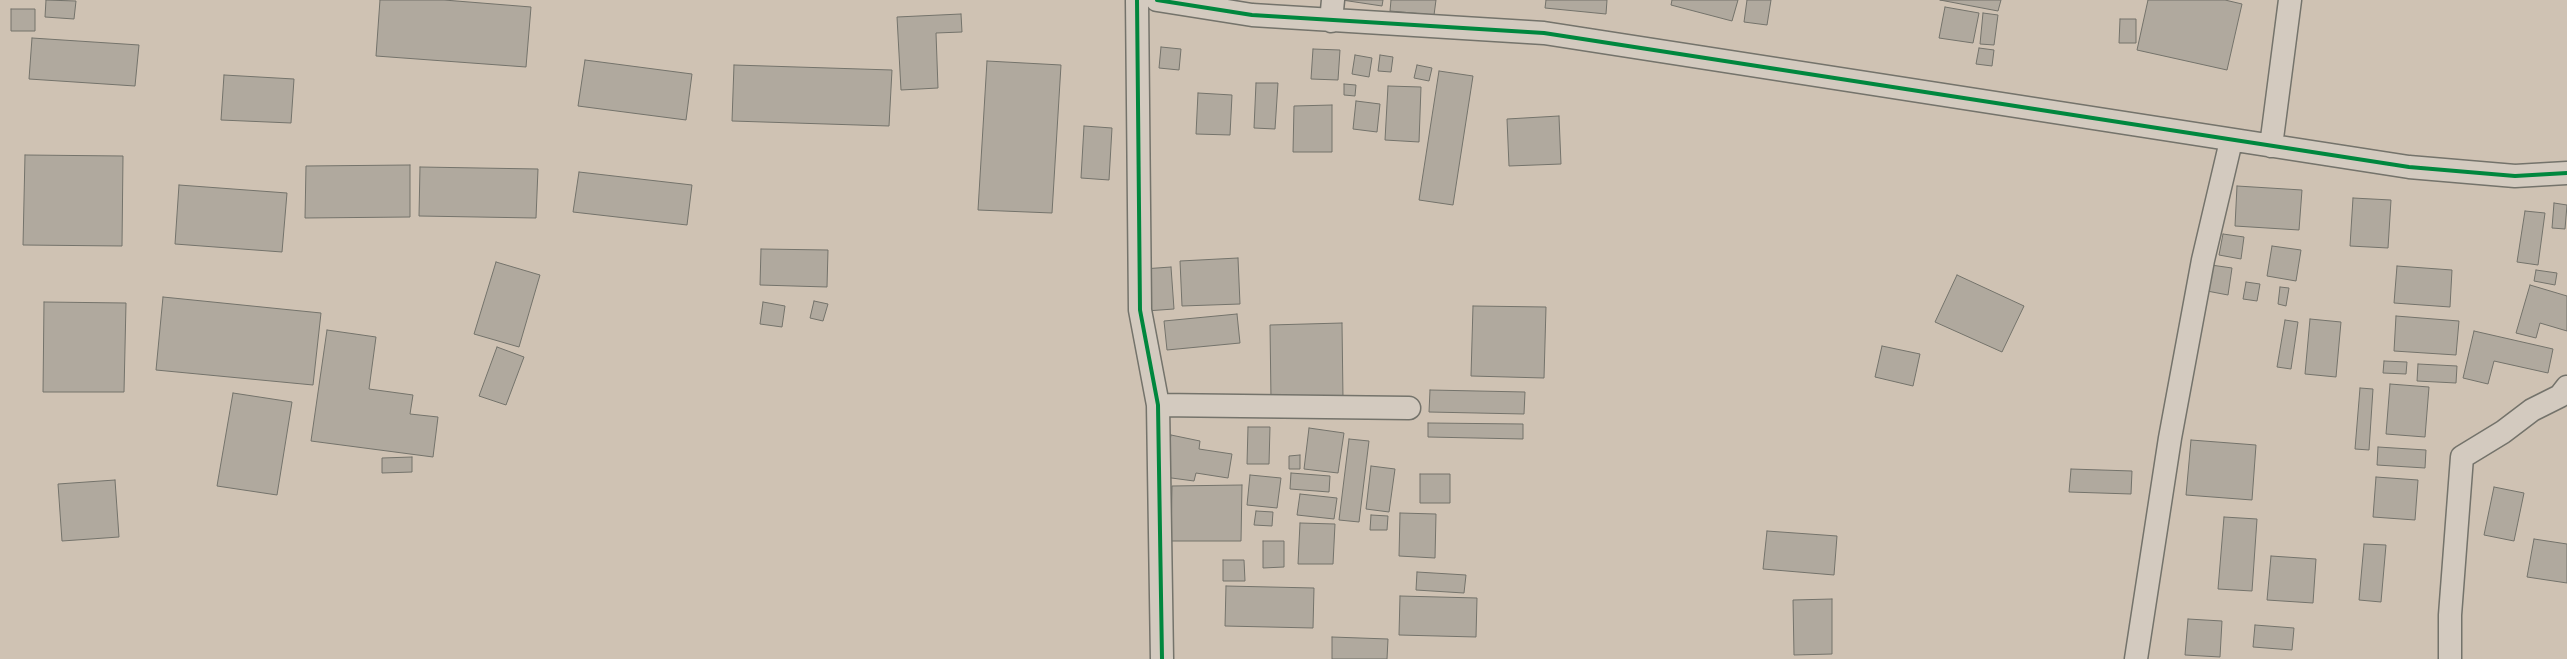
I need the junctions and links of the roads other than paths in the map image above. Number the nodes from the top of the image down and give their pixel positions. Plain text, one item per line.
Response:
1 (1136, 0) edge
2 (1157, 0) edge
3 (2290, 0) edge
4 (1332, 10) edge
5 (2231, 141) junction
6 (2271, 146) junction
7 (2567, 173) edge
8 (2567, 387) edge
9 (1158, 405) junction
10 (1409, 408) dead end
11 (1162, 659) edge
12 (2136, 659) edge
13 (2450, 659) edge

1 - 9 street
2 - 4 street
3 - 6 street
4 - 5 street
5 - 6 street
5 - 12 street
6 - 7 street
8 - 13 street
9 - 10 street
9 - 11 street

